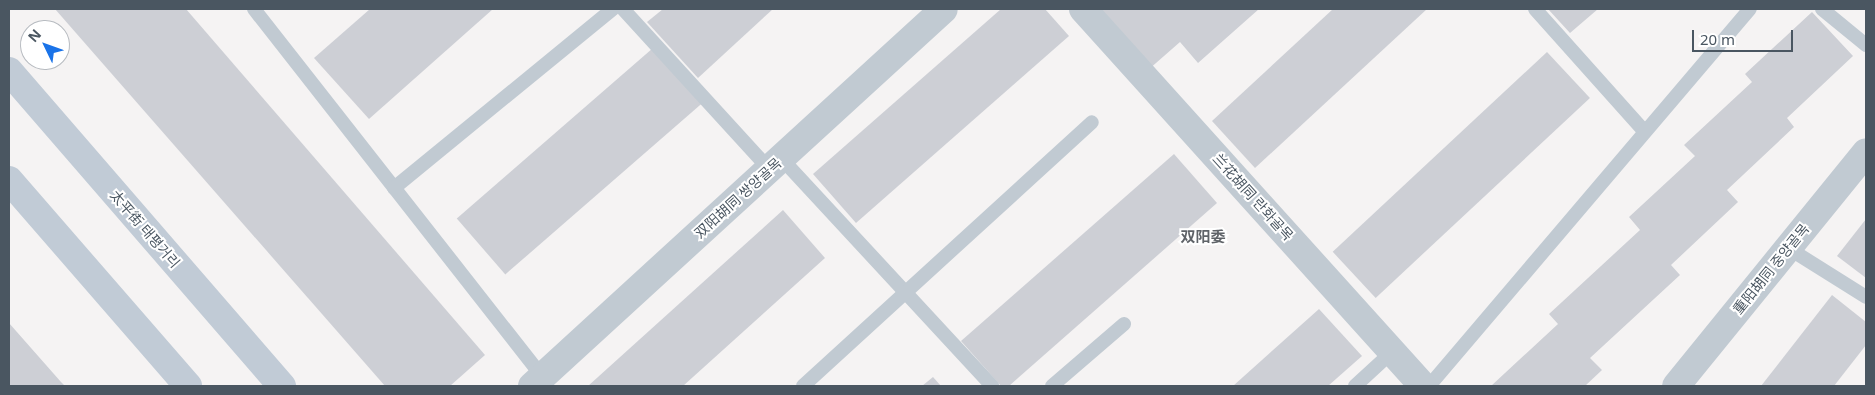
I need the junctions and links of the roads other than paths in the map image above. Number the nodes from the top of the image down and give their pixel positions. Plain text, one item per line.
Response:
1 (613, 9) edge
2 (623, 9) edge
3 (944, 9) edge
4 (1083, 9) edge
5 (1535, 9) edge
6 (1750, 9) edge
7 (1822, 9) edge
8 (260, 11) edge
9 (1866, 44) edge
10 (9, 71) edge
11 (1092, 122) dead end
12 (1644, 131) junction
13 (1866, 152) edge
14 (775, 163) junction
15 (9, 180) edge
16 (394, 188) junction
17 (1788, 248) junction
18 (906, 292) junction
19 (1866, 297) edge
20 (1124, 324) dead end
21 (1392, 352) junction
22 (541, 383) edge
23 (188, 386) edge
24 (282, 386) edge
25 (803, 386) edge
26 (992, 386) edge
27 (1052, 386) edge
28 (1355, 386) edge
29 (1423, 386) edge
30 (1429, 386) edge
31 (1676, 386) edge

1 - 16 lane
2 - 14 lane
3 - 14 street, 双阳胡同 쌍양골목
4 - 21 street, 兰花胡同 란화골목
5 - 12 lane
6 - 12 lane
7 - 9 lane
8 - 16 lane
10 - 24 main road, 太平街 태평거리
11 - 18 lane
12 - 30 lane
13 - 17 street, 重阳胡同 중양골목
14 - 18 lane
14 - 22 street, 双阳胡同 쌍양골목
15 - 23 main road
16 - 22 lane
17 - 19 lane
17 - 31 street, 重阳胡同 중양골목
18 - 25 lane
18 - 26 lane
20 - 27 lane
21 - 28 lane
21 - 29 street, 兰花胡同 란화골목

